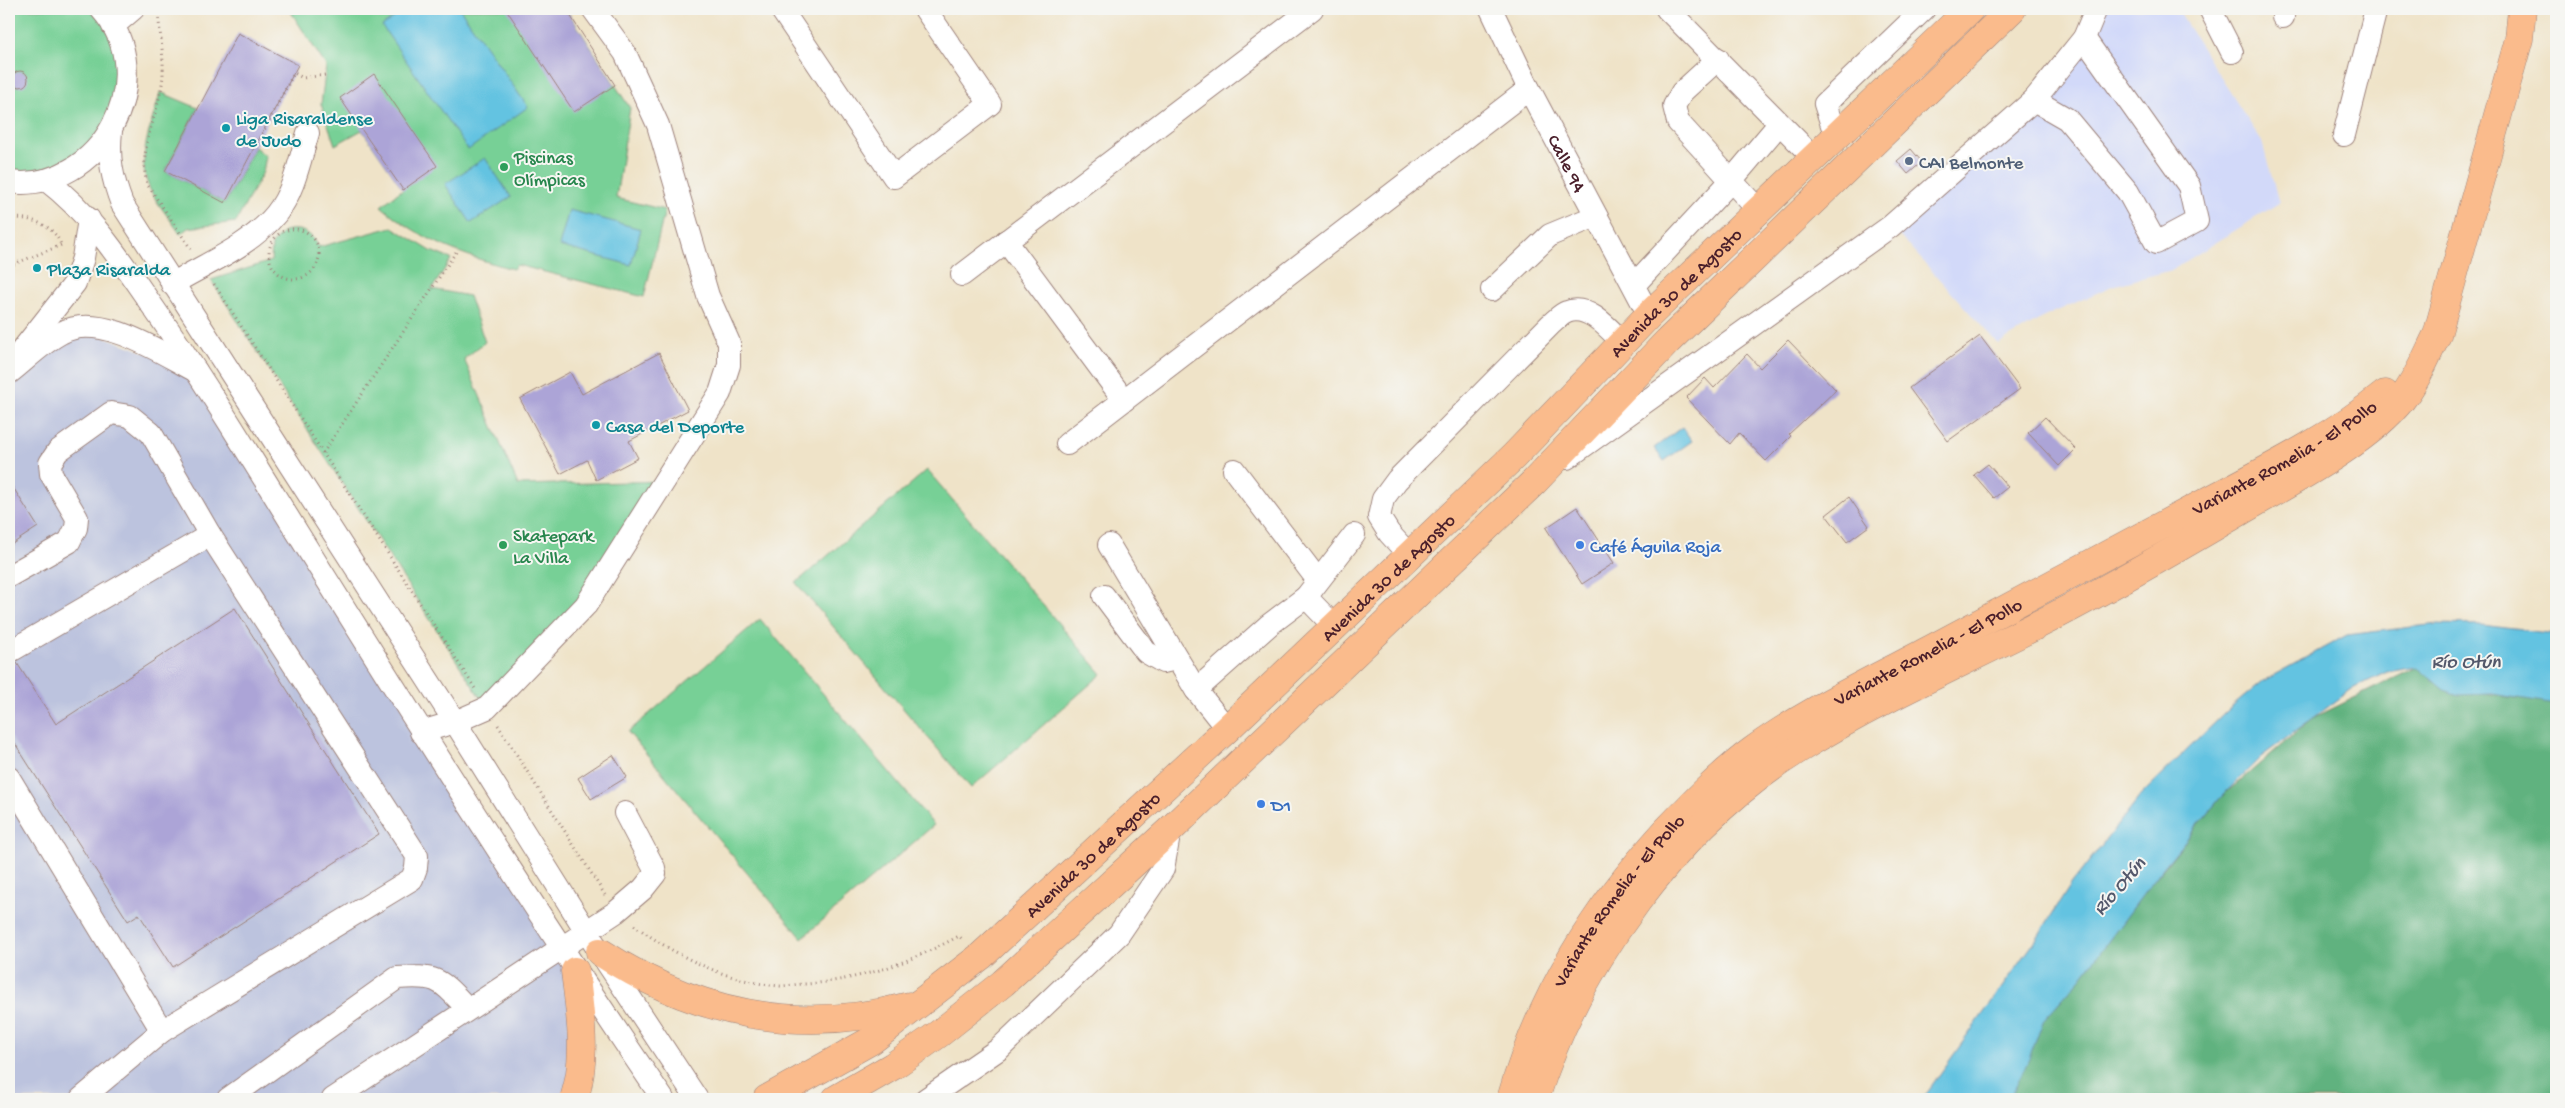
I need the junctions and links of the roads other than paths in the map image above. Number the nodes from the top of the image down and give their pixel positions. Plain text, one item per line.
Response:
1 (133, 9) edge
2 (593, 9) edge
3 (781, 9) edge
4 (924, 9) edge
5 (1312, 9) edge
6 (1491, 9) edge
7 (1667, 9) edge
8 (1924, 9) edge
9 (1970, 9) edge
10 (2012, 9) edge
11 (2096, 9) edge
12 (2210, 9) edge
13 (2376, 9) edge
14 (2522, 9) edge
15 (107, 18) edge
16 (2084, 38) junction
17 (2232, 52) dead end
18 (1718, 59) junction
19 (1529, 89) junction
20 (2034, 100) junction
21 (1779, 124) junction
22 (111, 131) junction
23 (308, 132) dead end
24 (2344, 135) dead end
25 (1836, 137) junction
26 (1814, 158) junction
27 (46, 180) junction
28 (9, 182) edge
29 (1730, 182) junction
30 (1758, 211) junction
31 (1596, 216) junction
32 (89, 219) junction
33 (1006, 241) junction
34 (962, 275) dead end
35 (172, 284) junction
36 (1634, 285) junction
37 (1492, 290) dead end
38 (2444, 303) junction
39 (1649, 315) junction
40 (1623, 343) junction
41 (9, 366) edge
42 (9, 372) edge
43 (199, 373) junction
44 (1124, 400) junction
45 (1068, 444) dead end
46 (1234, 470) dead end
47 (1534, 482) junction
48 (210, 535) junction
49 (1354, 535) dead end
50 (1110, 545) dead end
51 (1410, 556) junction
52 (9, 576) edge
53 (1311, 588) junction
54 (1104, 596) dead end
55 (1335, 627) junction
56 (9, 652) edge
57 (1177, 659) junction
58 (1196, 690) junction
59 (455, 722) junction
60 (1227, 729) junction
61 (421, 732) junction
62 (9, 778) edge
63 (625, 813) dead end
64 (1170, 830) junction
65 (593, 942) junction
66 (560, 948) junction
67 (575, 971) junction
68 (920, 1004) junction
69 (468, 1009) junction
70 (162, 1031) junction
71 (80, 1099) edge
72 (228, 1099) edge
73 (333, 1099) edge
74 (574, 1099) edge
75 (662, 1099) edge
76 (697, 1099) edge
77 (767, 1099) edge
78 (836, 1099) edge
79 (926, 1099) edge
80 (1511, 1099) edge
81 (1535, 1099) edge

1 - 15 street
2 - 59 street
3 - 4 street
5 - 33 street
6 - 19 street, Calle 94
7 - 18 street
8 - 25 street
9 - 25 main road, Avenida 30 de Agosto
10 - 47 main road, Avenida 30 de Agosto
11 - 16 street
12 - 17 street
13 - 24 street
14 - 38 main road, Variante Romelia - El Pollo
15 - 22 street
16 - 20 street
16 - 20 street
18 - 21 street
18 - 29 street
19 - 31 street, Calle 94
19 - 44 street
20 - 47 street
21 - 26 street
21 - 29 street
22 - 27 street
22 - 35 street
23 - 35 street
25 - 26 main road, Avenida 30 de Agosto
26 - 30 main road, Avenida 30 de Agosto
27 - 28 street
27 - 32 street
29 - 30 street
29 - 36 street
30 - 39 main road, Avenida 30 de Agosto
31 - 36 street, Calle 94
31 - 37 street
32 - 41 street
32 - 43 street
33 - 34 street
33 - 44 street
35 - 59 street
36 - 39 street, Calle 94
38 - 80 main road, Variante Romelia - El Pollo
38 - 81 main road, Variante Romelia - El Pollo
39 - 40 main road, Avenida 30 de Agosto
40 - 51 main road, Avenida 30 de Agosto
40 - 51 street
42 - 43 street
43 - 61 street
44 - 45 street
46 - 53 street
47 - 64 main road, Avenida 30 de Agosto
48 - 52 street
48 - 56 street
48 - 70 street
49 - 53 street
50 - 57 street
51 - 55 main road, Avenida 30 de Agosto
53 - 55 street
53 - 58 street
54 - 57 street
55 - 60 main road, Avenida 30 de Agosto
57 - 58 street
58 - 60 street
59 - 61 street
59 - 65 street
60 - 68 main road, Avenida 30 de Agosto
61 - 66 street
62 - 70 street
63 - 65 street
64 - 78 main road, Avenida 30 de Agosto
64 - 79 street
65 - 66 street
65 - 68 main road
65 - 76 street
66 - 67 street
66 - 69 street
67 - 74 main road
67 - 75 street
68 - 77 main road, Avenida 30 de Agosto
69 - 72 street
69 - 73 street
70 - 71 street

